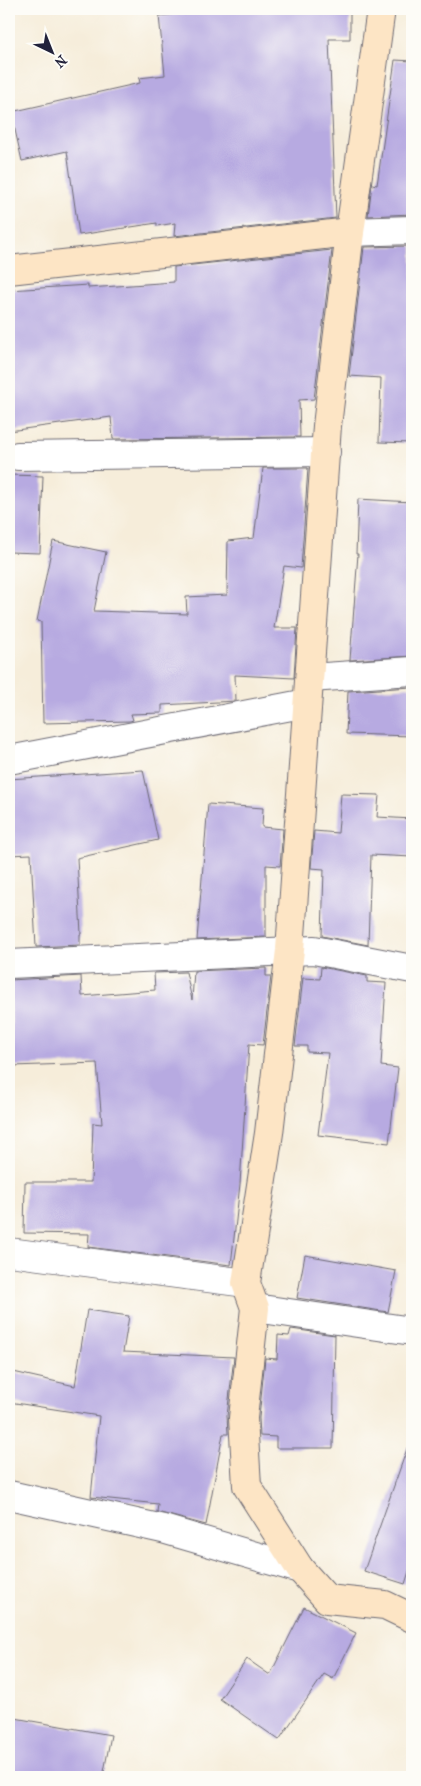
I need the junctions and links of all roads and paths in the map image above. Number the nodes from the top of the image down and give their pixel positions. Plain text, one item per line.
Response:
1 (381, 9) edge
2 (412, 230) edge
3 (350, 232) junction
4 (9, 270) edge
5 (326, 452) junction
6 (18, 456) dead end
7 (412, 671) edge
8 (308, 691) junction
9 (9, 760) edge
10 (290, 950) junction
11 (9, 964) edge
12 (412, 969) edge
13 (9, 1252) edge
14 (246, 1283) junction
15 (255, 1308) junction
16 (412, 1331) edge
17 (9, 1495) edge
18 (300, 1570) junction
19 (412, 1618) edge

1 - 3 street
2 - 3 street
3 - 4 street
3 - 5 street
5 - 6 street
5 - 8 street
7 - 8 street
8 - 9 street
8 - 10 street
10 - 11 street
10 - 12 street
10 - 14 street
13 - 14 street
14 - 15 street
15 - 16 street
15 - 18 street
17 - 18 street
18 - 19 street

